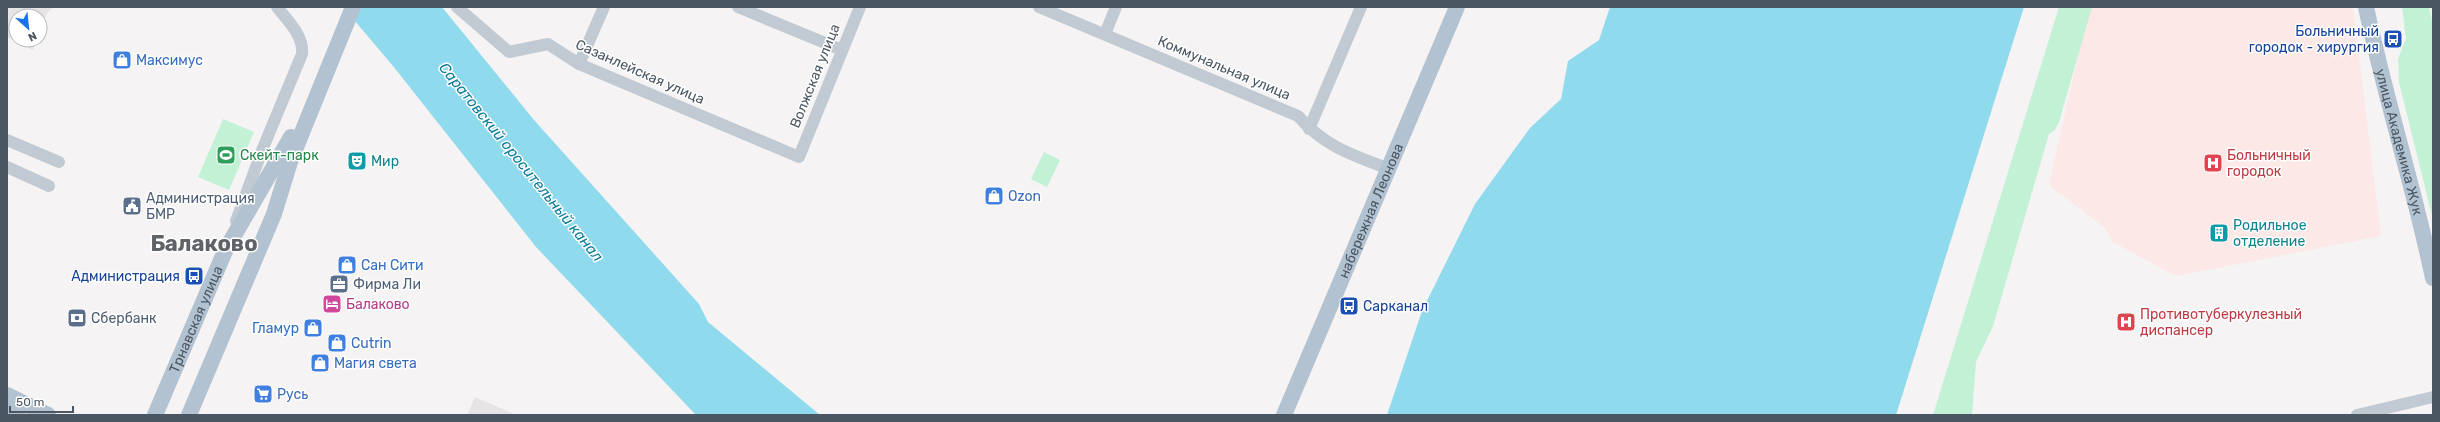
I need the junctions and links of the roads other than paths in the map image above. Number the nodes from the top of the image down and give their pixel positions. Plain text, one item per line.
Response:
1 (277, 7) edge
2 (353, 7) edge
3 (457, 7) edge
4 (604, 7) edge
5 (738, 7) edge
6 (860, 7) edge
7 (1039, 7) edge
8 (1116, 7) edge
9 (1360, 7) edge
10 (1457, 7) edge
11 (2366, 7) edge
12 (1105, 34) junction
13 (842, 50) junction
14 (332, 58) junction
15 (579, 64) junction
16 (1309, 129) junction
17 (7, 140) edge
18 (263, 148) junction
19 (280, 156) junction
20 (799, 157) joint
21 (59, 162) dead end
22 (7, 167) edge
23 (1389, 169) junction
24 (49, 186) dead end
25 (251, 203) junction
26 (274, 214) junction
27 (226, 251) junction
28 (2433, 278) edge
29 (7, 395) edge
30 (2433, 397) edge
31 (7, 410) edge
32 (18, 415) edge
33 (48, 415) edge
34 (155, 415) edge
35 (189, 415) edge
36 (1284, 415) edge
37 (2357, 415) edge

1 - 18 street
2 - 14 main road
3 - 15 street, Сазанлейская улица
4 - 15 street
5 - 13 street
6 - 13 street, Волжская улица
7 - 12 street, Коммунальная улица
8 - 12 street
9 - 16 street
10 - 23 main road, набережная Леонова
11 - 28 main road, улица Академика Жук
12 - 16 street, Коммунальная улица
13 - 20 street, Волжская улица
14 - 19 main road, Трнавская улица
14 - 26 main road
15 - 20 street, Сазанлейская улица
16 - 23 street, Коммунальная улица
17 - 21 street
18 - 19 street
18 - 27 street
19 - 25 main road, Трнавская улица
22 - 24 street
23 - 36 main road, набережная Леонова
25 - 26 main road
25 - 27 main road, Трнавская улица
26 - 35 main road
27 - 34 main road, Трнавская улица
29 - 33 main road
30 - 37 street
31 - 32 main road

